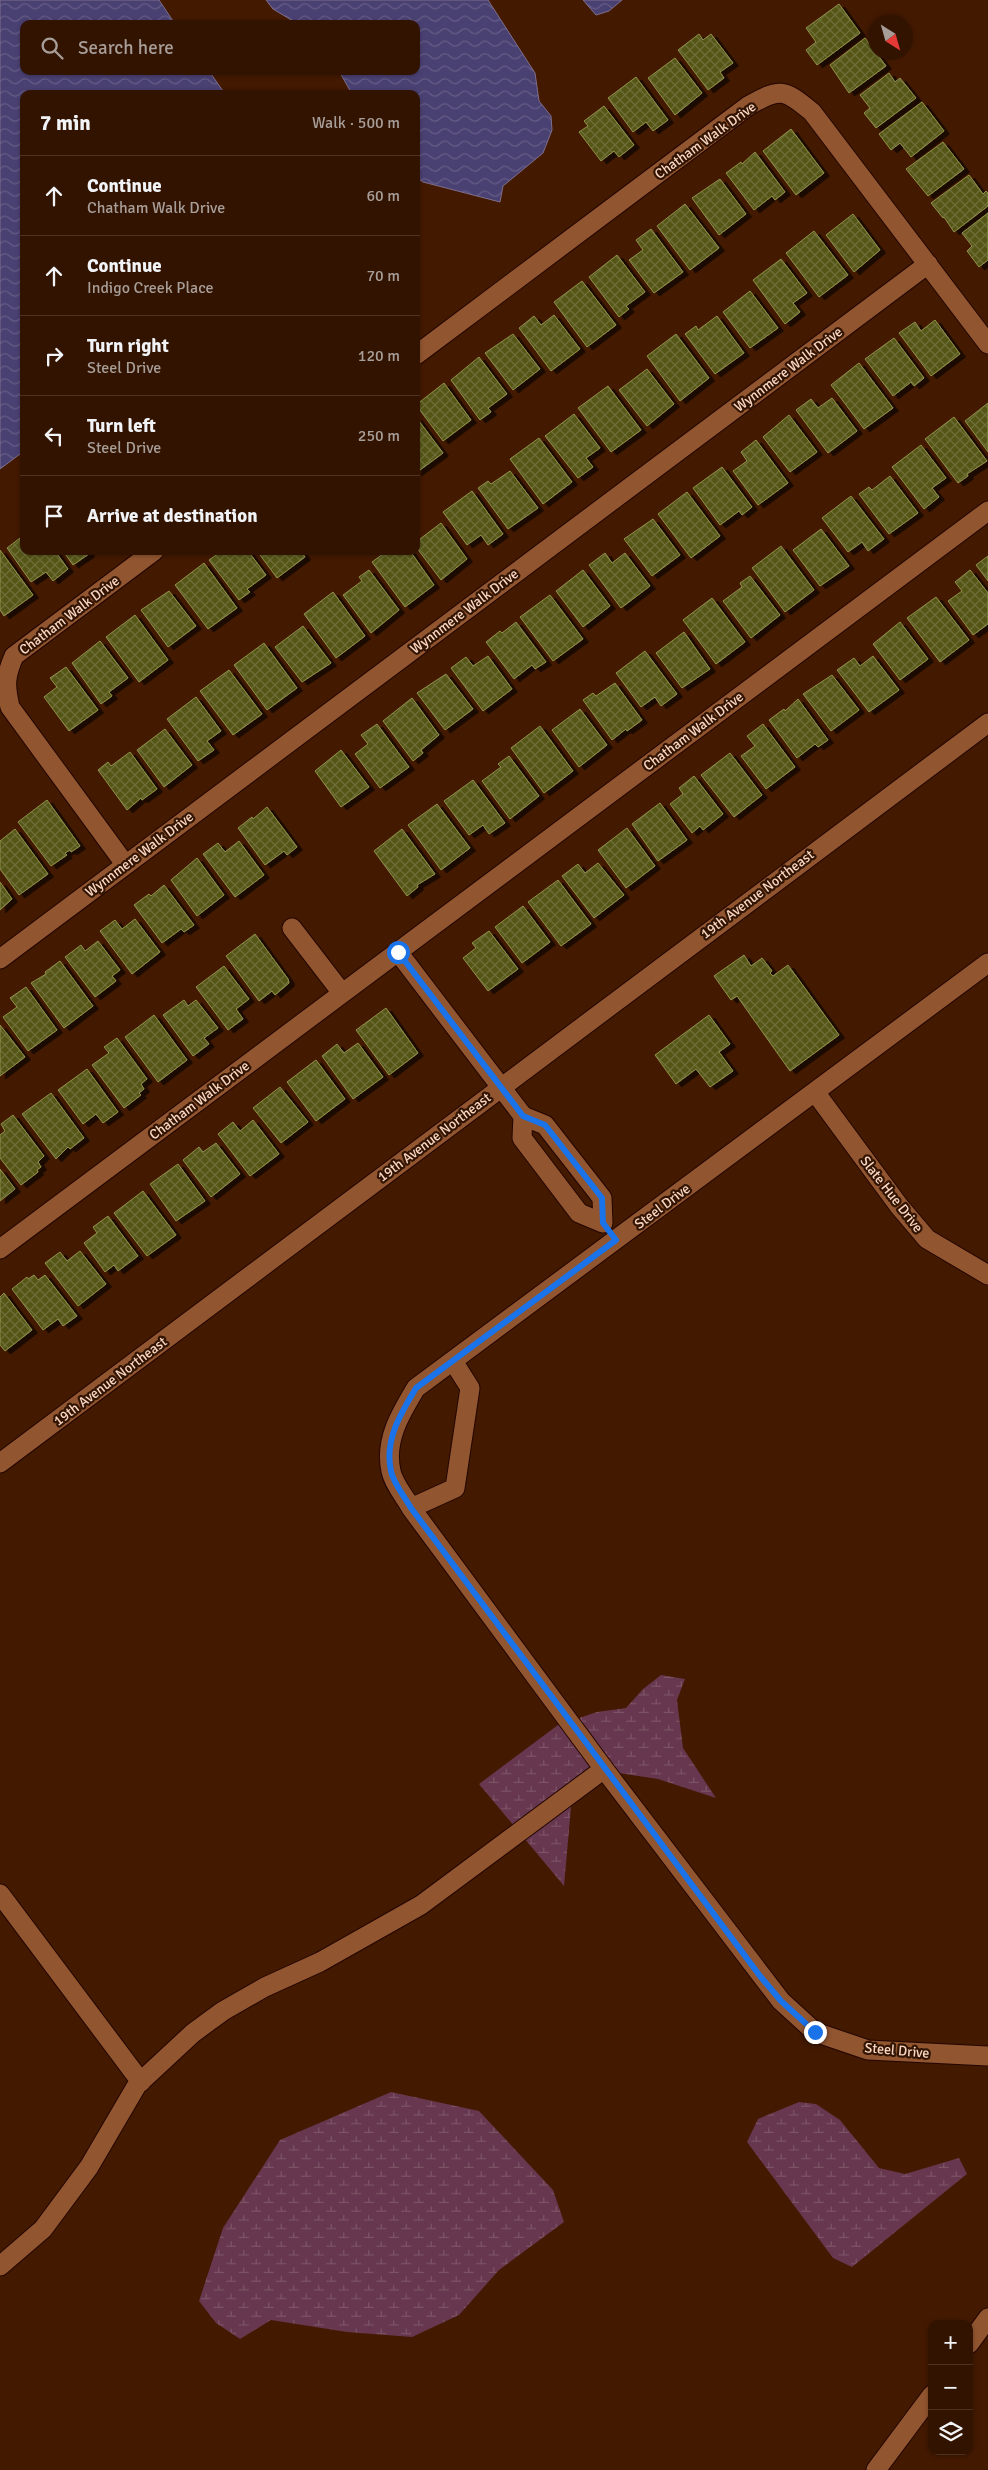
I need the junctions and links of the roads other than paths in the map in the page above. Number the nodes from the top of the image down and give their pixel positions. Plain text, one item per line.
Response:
1 (928, 264) junction
2 (988, 344) edge
3 (420, 352) edge
4 (988, 510) edge
5 (149, 555) edge
6 (988, 723) edge
7 (125, 864) junction
8 (292, 928) dead end
9 (398, 952) junction
10 (0, 959) edge
11 (988, 963) edge
12 (342, 993) junction
13 (501, 1087) junction
14 (815, 1092) junction
15 (523, 1116) junction
16 (603, 1223) junction
17 (616, 1240) junction
18 (0, 1249) edge
19 (988, 1275) edge
20 (452, 1361) junction
21 (0, 1463) edge
22 (411, 1508) junction
23 (604, 1769) junction
24 (0, 1894) edge
25 (988, 2056) edge
26 (141, 2082) junction
27 (0, 2266) edge
28 (988, 2318) edge
29 (973, 2339) edge
30 (928, 2400) edge
31 (876, 2470) edge

1 - 2 street, Chatham Walk Drive
1 - 3 street, Chatham Walk Drive
1 - 7 street, Wynnmere Walk Drive
4 - 9 street, Chatham Walk Drive
5 - 7 street, Chatham Walk Drive
6 - 13 street, 19th Avenue Northeast
7 - 10 street, Wynnmere Walk Drive
8 - 12 street
9 - 12 street, Chatham Walk Drive
9 - 13 street
11 - 14 street, Steel Drive
12 - 18 street, Chatham Walk Drive
13 - 15 street
13 - 21 street, 19th Avenue Northeast
14 - 17 street, Steel Drive
14 - 19 street, Slate Hue Drive
15 - 16 street
15 - 16 street
16 - 17 street
17 - 20 street, Steel Drive
20 - 22 street, Steel Drive
20 - 22 street
22 - 23 street, Steel Drive
23 - 25 street, Steel Drive
23 - 26 street
24 - 26 street
26 - 27 street
28 - 29 street
30 - 31 street

